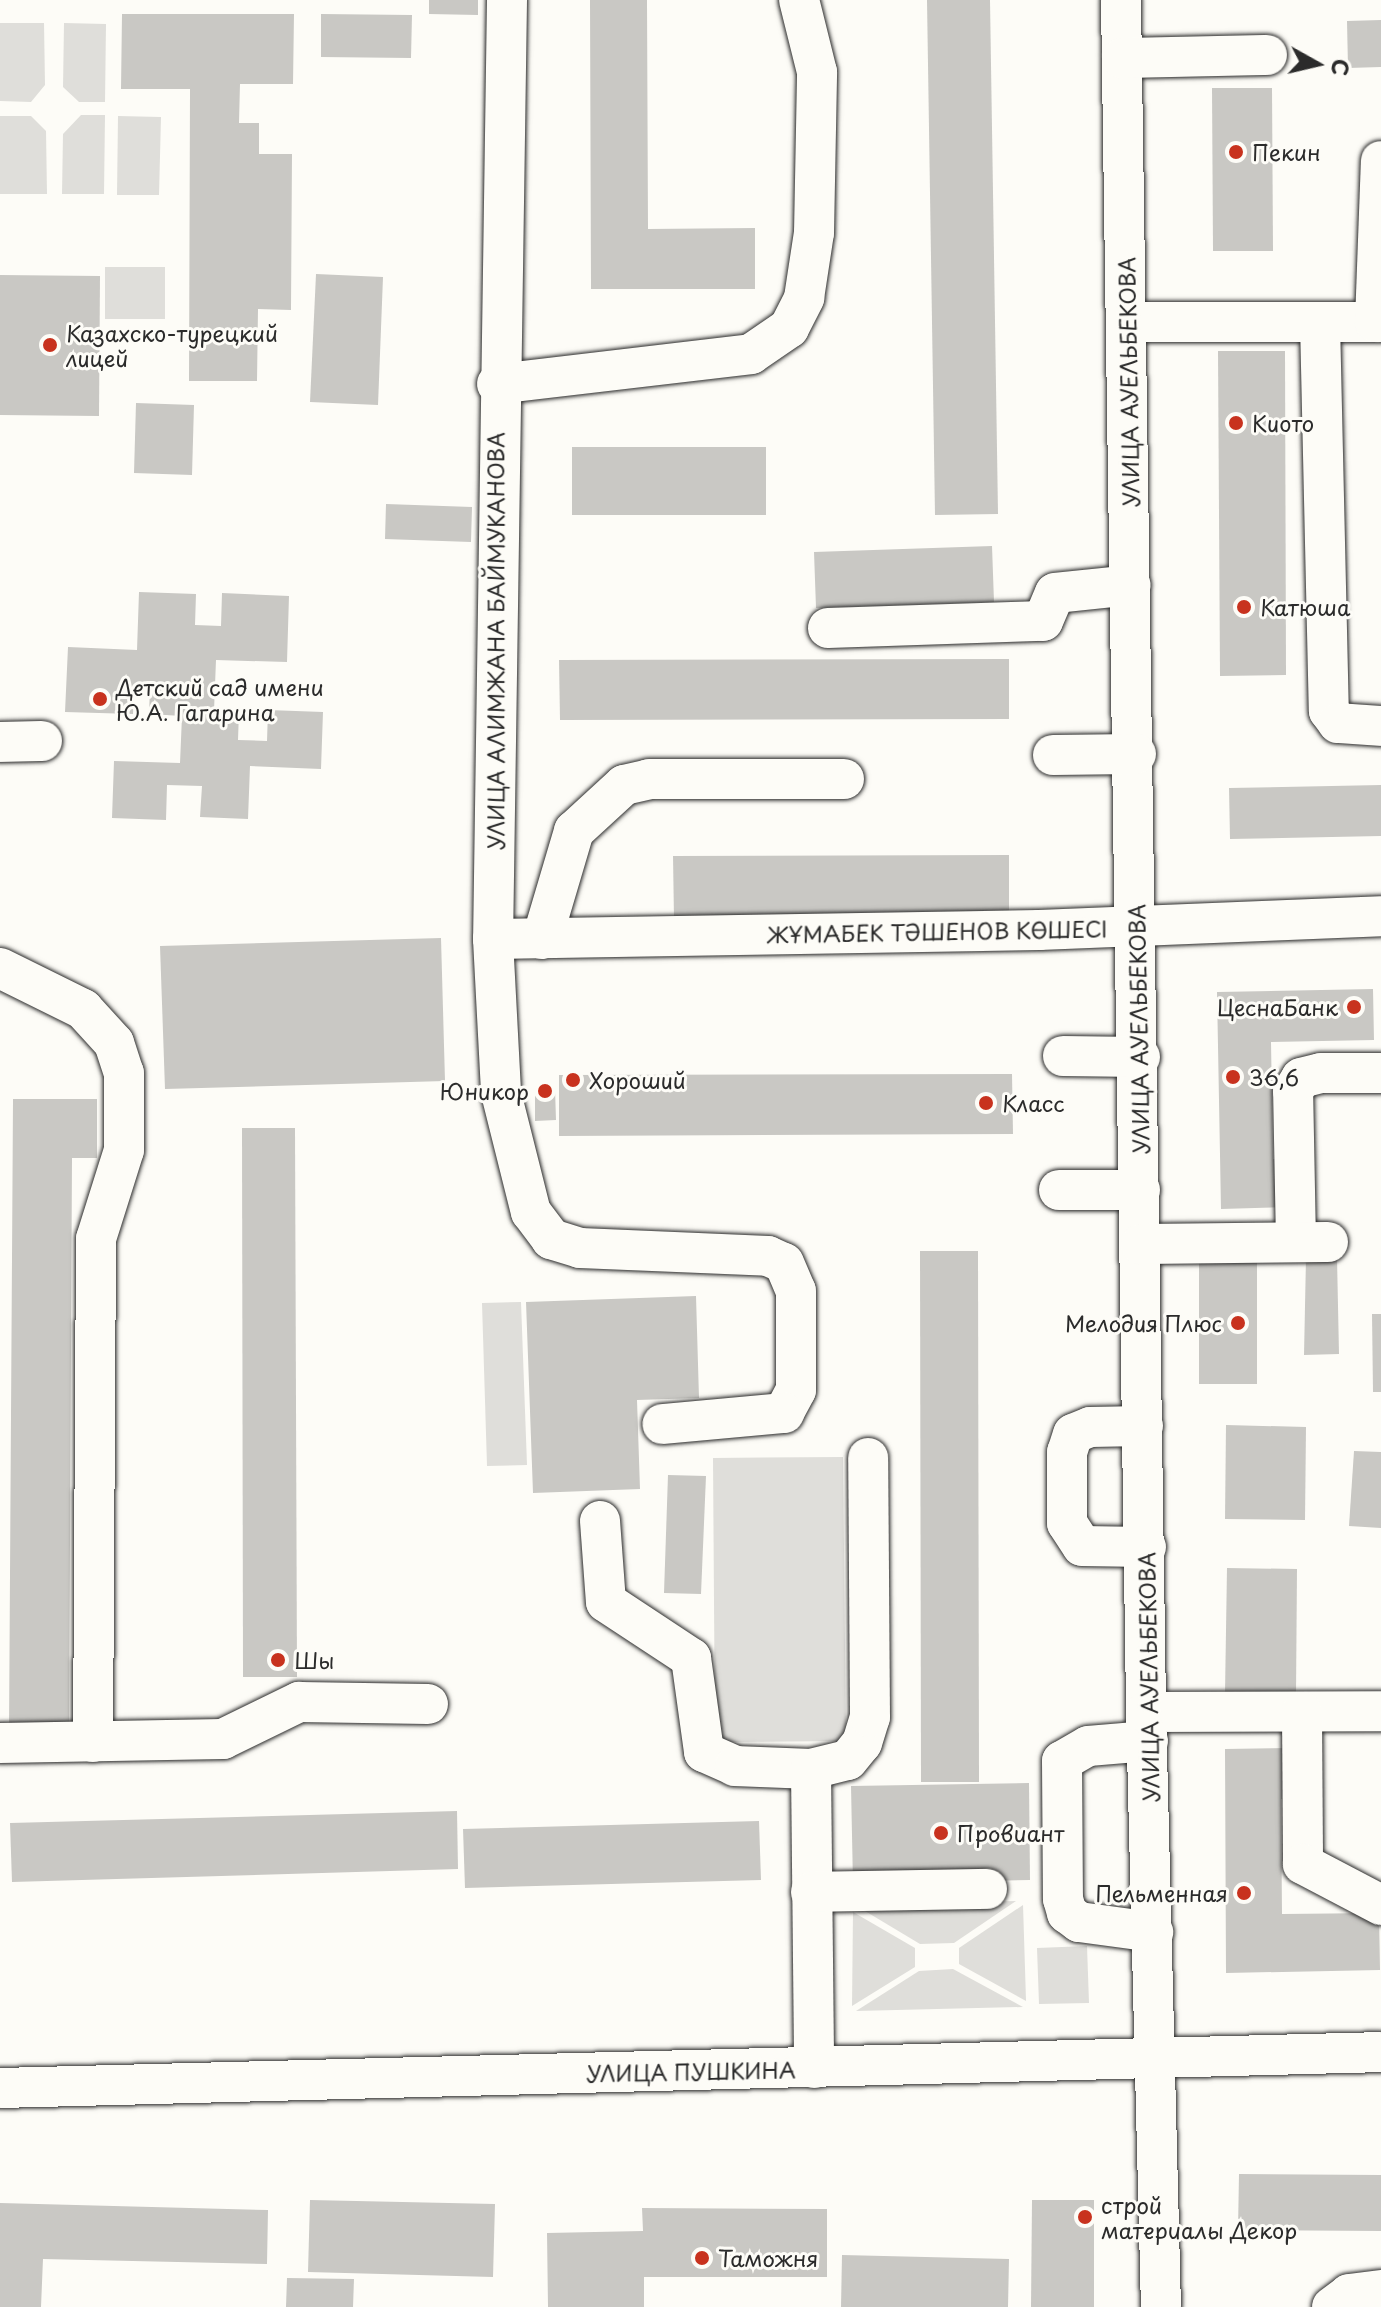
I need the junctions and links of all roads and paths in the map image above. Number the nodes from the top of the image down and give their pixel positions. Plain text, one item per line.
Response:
1 (507, 0) edge
2 (799, 0) edge
3 (1121, 0) edge
4 (1267, 55) dead end
5 (1122, 58) junction
6 (1381, 161) edge
7 (1128, 322) junction
8 (1320, 322) junction
9 (1378, 322) edge
10 (497, 384) junction
11 (1131, 585) junction
12 (828, 628) dead end
13 (1381, 726) edge
14 (42, 741) dead end
15 (0, 742) edge
16 (1136, 754) junction
17 (1053, 755) dead end
18 (844, 779) dead end
19 (1381, 916) edge
20 (1137, 926) junction
21 (493, 939) junction
22 (542, 939) junction
23 (0, 968) edge
24 (1063, 1056) dead end
25 (1140, 1057) junction
26 (1381, 1073) edge
27 (1059, 1190) dead end
28 (1140, 1190) junction
29 (1141, 1244) junction
30 (662, 1424) dead end
31 (1143, 1426) junction
32 (868, 1458) dead end
33 (600, 1521) dead end
34 (1146, 1547) junction
35 (428, 1704) dead end
36 (1381, 1711) edge
37 (1302, 1712) junction
38 (1147, 1727) junction
39 (93, 1742) junction
40 (0, 1743) edge
41 (811, 1769) junction
42 (987, 1889) dead end
43 (811, 1892) junction
44 (1381, 1905) edge
45 (1153, 1932) junction
46 (1381, 2052) edge
47 (1154, 2059) junction
48 (814, 2068) junction
49 (0, 2088) edge
50 (1381, 2290) edge
51 (1161, 2307) edge
52 (1332, 2307) edge

1 - 10 street, УЛИЦА АЛИМЖАНА БАЙМУКАНОВА
2 - 10 street
3 - 5 street, УЛИЦА АУЕЛЬБЕКОВА
4 - 5 street
5 - 7 street, УЛИЦА АУЕЛЬБЕКОВА
6 - 9 street
7 - 8 street
7 - 11 street, УЛИЦА АУЕЛЬБЕКОВА
8 - 9 street
8 - 13 street
10 - 21 street, УЛИЦА АЛИМЖАНА БАЙМУКАНОВА
11 - 12 street
11 - 16 street, УЛИЦА АУЕЛЬБЕКОВА
14 - 15 street
16 - 17 street
16 - 20 street, УЛИЦА АУЕЛЬБЕКОВА
18 - 22 street
19 - 20 street, ЖҰМАБЕК ТӘШЕНОВ КӨШЕСІ
20 - 22 street, ЖҰМАБЕК ТӘШЕНОВ КӨШЕСІ
20 - 25 street, УЛИЦА АУЕЛЬБЕКОВА
21 - 22 street, ЖҰМАБЕК ТӘШЕНОВ КӨШЕСІ
21 - 30 street, УЛИЦА АЛИМЖАНА БАЙМУКАНОВА
23 - 39 street
24 - 25 street
25 - 28 street, УЛИЦА АУЕЛЬБЕКОВА
26 - 29 street
27 - 28 street
28 - 29 street, УЛИЦА АУЕЛЬБЕКОВА
29 - 31 street, УЛИЦА АУЕЛЬБЕКОВА
31 - 34 street, УЛИЦА АУЕЛЬБЕКОВА
31 - 34 street
32 - 41 street
33 - 41 street
34 - 38 street, УЛИЦА АУЕЛЬБЕКОВА
35 - 39 street
36 - 37 street
37 - 38 street
37 - 44 street
38 - 45 street, УЛИЦА АУЕЛЬБЕКОВА
38 - 45 street
39 - 40 street
41 - 43 street
42 - 43 street
43 - 48 street
45 - 47 street, УЛИЦА АУЕЛЬБЕКОВА
46 - 47 street, УЛИЦА ПУШКИНА
47 - 48 street, УЛИЦА ПУШКИНА
47 - 51 street, УЛИЦА АУЕЛЬБЕКОВА
48 - 49 street, УЛИЦА ПУШКИНА
50 - 52 street

